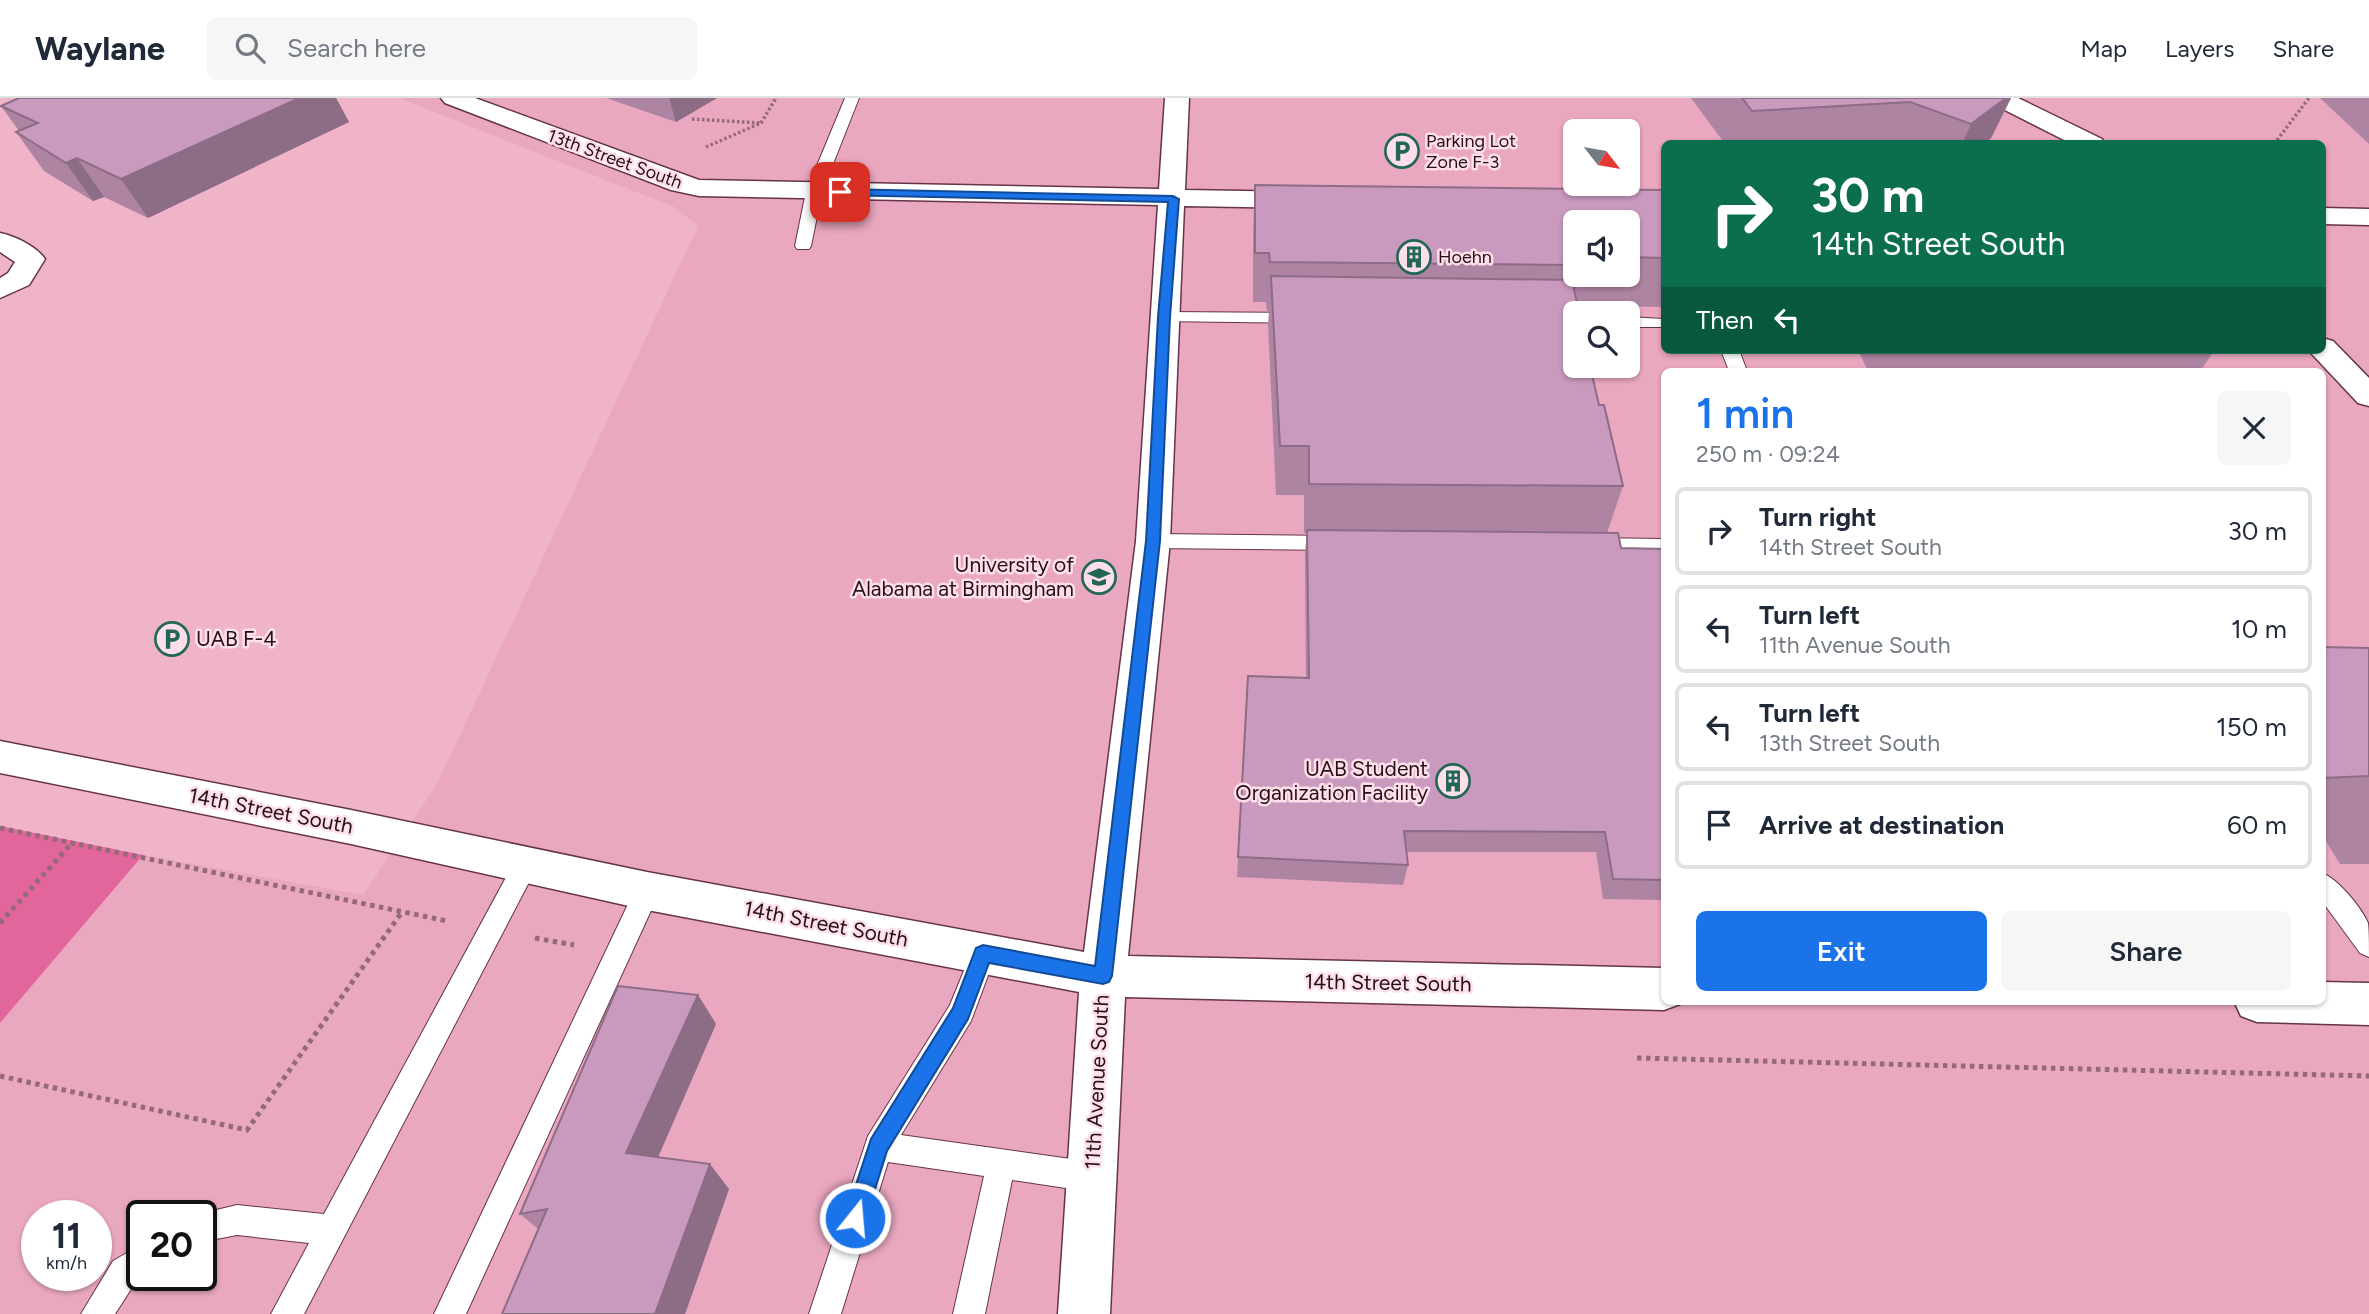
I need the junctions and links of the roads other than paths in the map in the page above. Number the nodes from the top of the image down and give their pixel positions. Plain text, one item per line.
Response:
1 (453, 98) edge
2 (852, 98) edge
3 (1177, 98) edge
4 (1998, 98) edge
5 (2084, 140) edge
6 (814, 192) junction
7 (1173, 199) junction
8 (1330, 201) edge
9 (2326, 216) edge
10 (2369, 217) edge
11 (0, 241) edge
12 (803, 246) dead end
13 (1, 289) edge
14 (1164, 317) junction
15 (1319, 318) edge
16 (1640, 323) edge
17 (1661, 323) dead end
18 (2326, 351) edge
19 (2369, 396) edge
20 (1153, 541) junction
21 (1359, 543) edge
22 (1567, 545) edge
23 (1661, 546) edge
24 (0, 757) edge
25 (526, 865) junction
26 (2326, 888) edge
27 (647, 891) junction
28 (2369, 945) edge
29 (983, 954) junction
30 (1103, 976) junction
31 (1661, 989) edge
32 (2305, 1005) edge
33 (2365, 1010) edge
34 (878, 1146) junction
35 (1002, 1163) junction
36 (1092, 1177) junction
37 (217, 1224) edge
38 (331, 1230) junction
39 (126, 1271) edge
40 (97, 1314) edge
41 (287, 1314) edge
42 (450, 1314) edge
43 (825, 1314) edge
44 (969, 1314) edge
45 (1084, 1314) edge

1 - 6 street, 13th Street South
2 - 6 lane
3 - 7 street, 11th Avenue South
4 - 5 street
6 - 7 street, 13th Street South
6 - 12 lane
7 - 8 street, 13th Street South
7 - 14 street, 11th Avenue South
9 - 10 street
11 - 13 street
14 - 15 lane
14 - 20 street, 11th Avenue South
16 - 17 lane
18 - 19 street
20 - 21 lane
20 - 30 street, 11th Avenue South
22 - 23 lane
24 - 25 street, 14th Street South
25 - 27 street, 14th Street South
25 - 38 lane
26 - 28 lane
27 - 29 street, 14th Street South
27 - 42 lane
29 - 30 street, 14th Street South
29 - 34 lane
30 - 31 street, 14th Street South
30 - 36 street, 11th Avenue South
32 - 33 street
34 - 35 lane
34 - 43 lane
35 - 36 lane
35 - 44 lane
36 - 45 street, 11th Avenue South
37 - 38 lane
38 - 41 lane
39 - 40 lane

